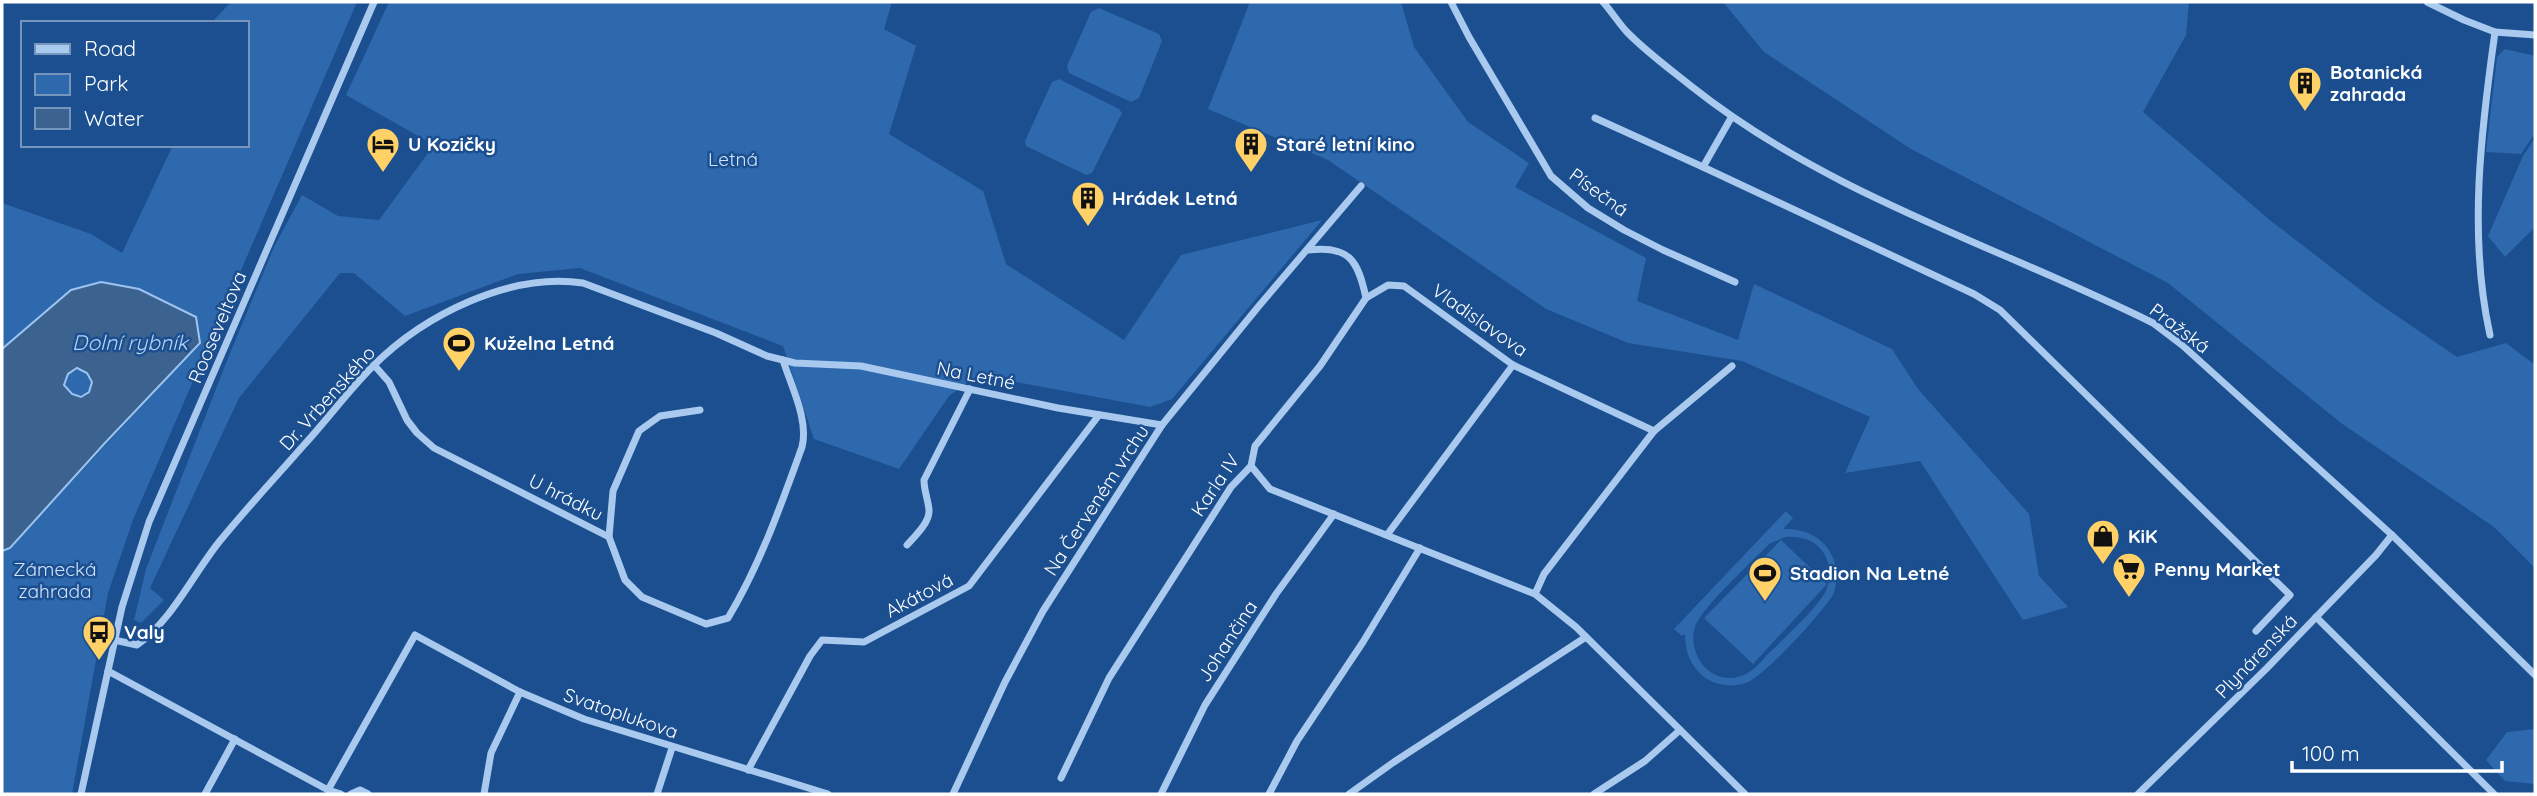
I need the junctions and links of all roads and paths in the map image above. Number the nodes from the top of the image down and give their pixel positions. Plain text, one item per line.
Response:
1 (374, 2) edge
2 (1451, 2) edge
3 (1604, 2) edge
4 (2427, 2) edge
5 (2495, 32) junction
6 (2535, 35) edge
7 (1595, 118) dead end
8 (1731, 118) junction
9 (1703, 167) junction
10 (1361, 186) dead end
11 (1307, 250) junction
12 (1735, 282) dead end
13 (1366, 298) junction
14 (2490, 335) dead end
15 (783, 360) junction
16 (374, 365) junction
17 (1513, 365) junction
18 (1732, 366) dead end
19 (971, 389) junction
20 (700, 410) dead end
21 (1099, 415) junction
22 (1162, 425) junction
23 (1654, 430) junction
24 (1251, 466) junction
25 (1334, 514) junction
26 (1388, 535) junction
27 (2392, 535) junction
28 (609, 537) junction
29 (907, 545) dead end
30 (1420, 548) junction
31 (1535, 594) junction
32 (2316, 618) junction
33 (2256, 631) dead end
34 (1586, 637) junction
35 (114, 640) junction
36 (108, 671) junction
37 (2535, 675) edge
38 (520, 692) junction
39 (1680, 730) junction
40 (235, 739) junction
41 (672, 748) junction
42 (748, 771) junction
43 (1061, 778) dead end
44 (328, 790) junction
45 (81, 794) edge
46 (205, 794) edge
47 (341, 794) edge
48 (351, 794) edge
49 (368, 794) edge
50 (484, 794) edge
51 (657, 794) edge
52 (828, 794) edge
53 (953, 794) edge
54 (1161, 794) edge
55 (1269, 794) edge
56 (1349, 794) edge
57 (1594, 794) edge
58 (1745, 794) edge
59 (2138, 794) edge
60 (2494, 794) edge

1 - 35 street, Rooseveltova
2 - 12 street, Písečná
3 - 8 street, Pražská
4 - 5 street
5 - 6 street
5 - 14 street
7 - 9 street
8 - 9 street
8 - 27 street, Pražská
9 - 33 street
10 - 11 street, Na Červeném vrchu
11 - 13 street
11 - 22 street, Na Červeném vrchu
13 - 17 street, Vladislavova
13 - 24 street, Karla IV
15 - 16 street, Dr. Vrbenského
15 - 19 street, Na Letné
15 - 28 street, U hrádku
16 - 28 street, U hrádku
16 - 35 street, Dr. Vrbenského
17 - 23 street, Vladislavova
17 - 26 street
18 - 23 street
19 - 21 street, Na Letné
19 - 29 street
20 - 28 street
21 - 22 street, Na Letné
21 - 42 street, Akátová
22 - 53 street, Na Červeném vrchu
23 - 31 street
24 - 25 street
24 - 43 street, Karla IV
25 - 26 street
25 - 54 street, Johančina
26 - 30 street
27 - 32 street, Plynárenská
27 - 37 street, Pražská
30 - 31 street
30 - 55 street
31 - 34 street
32 - 59 street, Plynárenská
32 - 60 street
34 - 39 street
34 - 56 street
35 - 36 street, Rooseveltova
36 - 40 street
36 - 45 street, Rooseveltova
38 - 41 street, Svatoplukova
38 - 44 street, Svatoplukova
38 - 50 street
39 - 57 street
39 - 58 street
40 - 44 street
40 - 46 street
41 - 42 street, Svatoplukova
41 - 51 street
42 - 52 street, Svatoplukova
44 - 47 street
48 - 49 street

